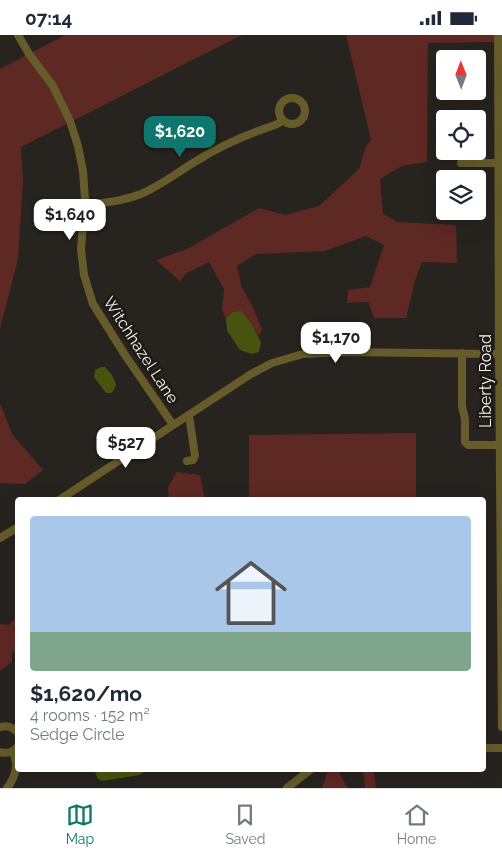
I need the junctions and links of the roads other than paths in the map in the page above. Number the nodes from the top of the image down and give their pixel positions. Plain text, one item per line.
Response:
1 (18, 35) edge
2 (498, 35) edge
3 (282, 119) dead end
4 (500, 135) edge
5 (461, 163) dead end
6 (498, 163) junction
7 (84, 205) junction
8 (500, 245) edge
9 (462, 353) junction
10 (500, 354) edge
11 (189, 415) junction
12 (173, 425) junction
13 (500, 445) junction
14 (187, 461) dead end
15 (63, 497) edge
16 (15, 529) edge
17 (0, 538) edge
18 (0, 727) edge
19 (502, 727) edge
20 (15, 730) edge
21 (15, 748) edge
22 (486, 748) edge
23 (502, 748) edge
24 (0, 752) edge
25 (15, 770) edge
26 (307, 772) edge
27 (7, 788) edge
28 (287, 788) edge

1 - 7 street, Witchhazel Lane
2 - 4 street, Liberty Road
3 - 7 street
4 - 6 street, Liberty Road
5 - 6 street
6 - 8 street, Liberty Road
7 - 12 street, Witchhazel Lane
8 - 10 street, Liberty Road
9 - 10 street
9 - 11 street
9 - 13 street
10 - 13 street, Liberty Road
11 - 12 street
11 - 14 street
12 - 15 street
13 - 19 street, Liberty Road
16 - 17 street
18 - 20 street
21 - 24 street
22 - 23 street
25 - 27 street
26 - 28 street

